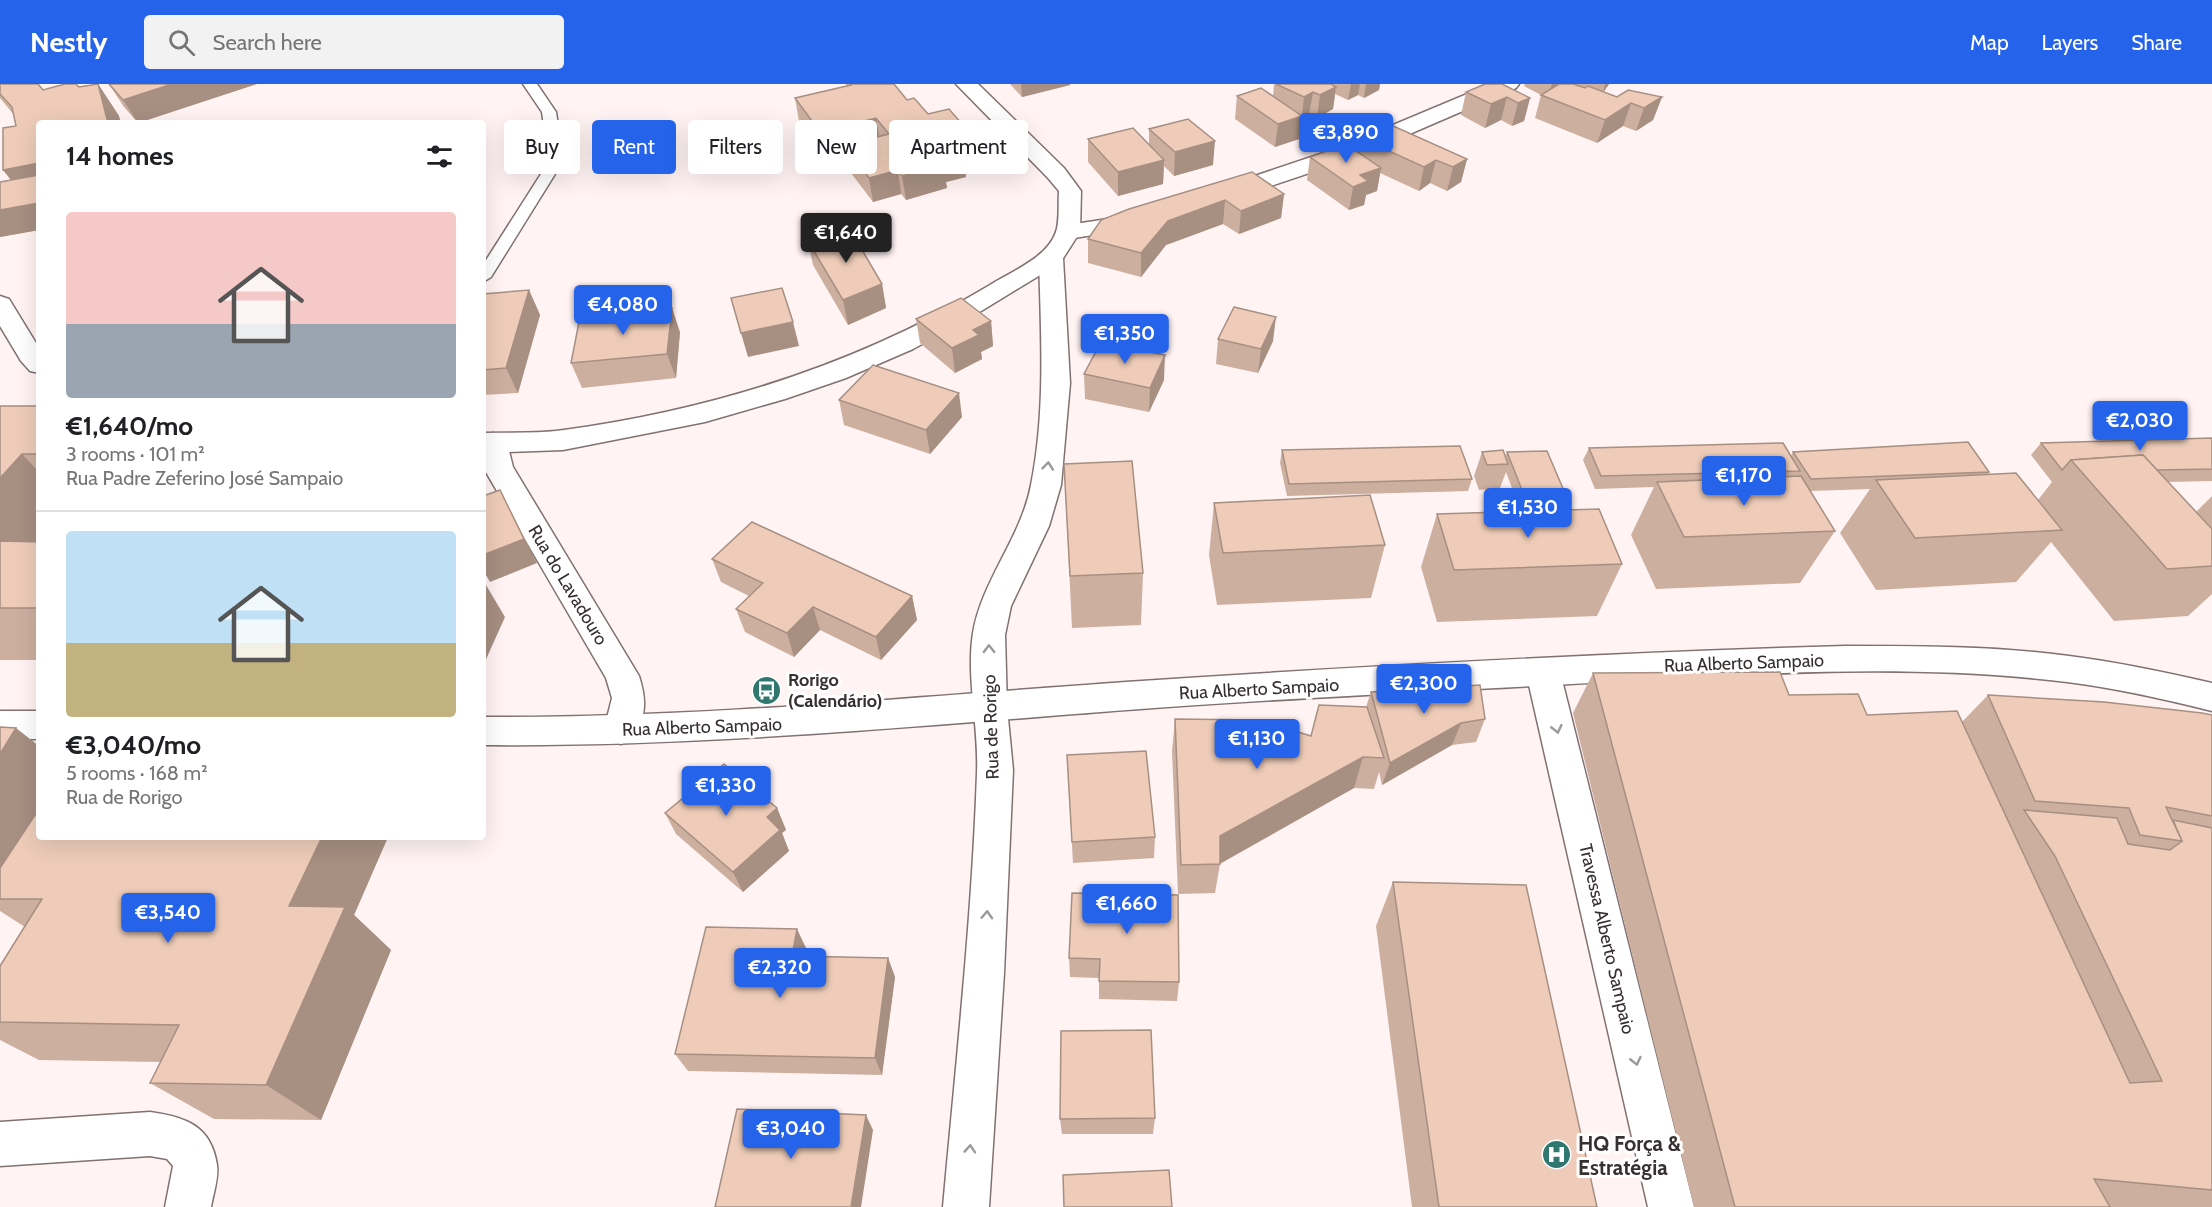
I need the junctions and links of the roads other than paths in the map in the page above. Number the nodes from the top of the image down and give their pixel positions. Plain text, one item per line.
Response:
1 (530, 84) edge
2 (966, 84) edge
3 (1509, 84) edge
4 (1206, 200) edge
5 (1162, 214) edge
6 (1068, 232) junction
7 (1051, 258) junction
8 (486, 272) edge
9 (0, 304) edge
10 (36, 362) edge
11 (488, 443) edge
12 (1543, 672) junction
13 (2212, 697) edge
14 (990, 708) junction
15 (0, 725) edge
16 (36, 725) edge
17 (621, 730) junction
18 (486, 731) edge
19 (1, 1146) edge
20 (188, 1207) edge
21 (966, 1207) edge
22 (1671, 1207) edge

1 - 8 lane
2 - 6 street
3 - 4 street
5 - 6 street
6 - 7 street
7 - 11 street
14 -> 7 street, Rua de Rorigo
9 - 10 street
11 - 17 street, Rua do Lavadouro
12 - 13 street, Rua Alberto Sampaio
12 - 14 street, Rua Alberto Sampaio
12 -> 22 street, Travessa Alberto Sampaio
14 - 17 street, Rua Alberto Sampaio
21 -> 14 street, Rua de Rorigo
15 - 16 street
17 - 18 street, Rua Alberto Sampaio
19 - 20 street

